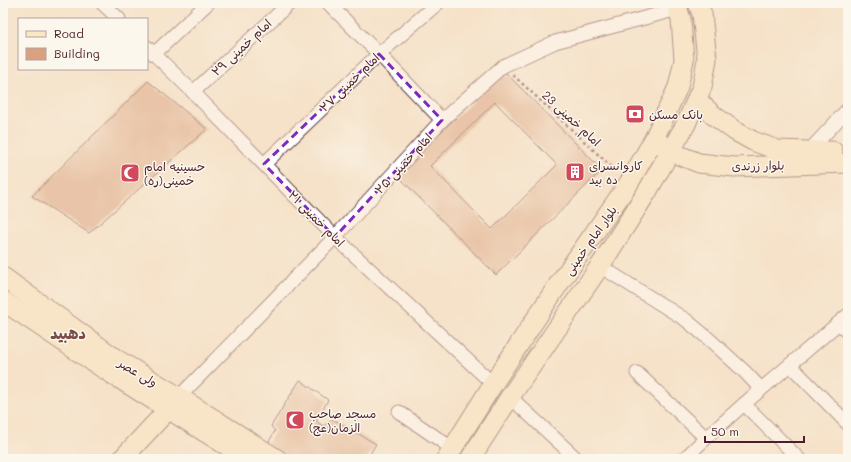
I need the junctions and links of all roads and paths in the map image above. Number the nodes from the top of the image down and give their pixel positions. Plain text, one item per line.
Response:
1 (102, 3) edge
2 (208, 3) edge
3 (290, 3) edge
4 (328, 3) edge
5 (438, 3) edge
6 (698, 3) edge
7 (677, 6) edge
8 (118, 18) edge
9 (151, 50) edge
10 (379, 54) junction
11 (503, 66) junction
12 (193, 92) junction
13 (697, 100) junction
14 (848, 109) edge
15 (442, 120) junction
16 (654, 139) junction
17 (848, 150) edge
18 (809, 151) junction
19 (671, 152) junction
20 (848, 163) edge
21 (264, 164) junction
22 (629, 184) junction
23 (335, 237) junction
24 (600, 266) junction
25 (3, 277) edge
26 (556, 288) junction
27 (3, 290) edge
28 (576, 300) junction
29 (3, 301) edge
30 (845, 323) edge
31 (790, 365) junction
32 (637, 372) dead end
33 (493, 384) junction
34 (761, 389) junction
35 (510, 397) junction
36 (174, 403) junction
37 (744, 404) junction
38 (399, 412) dead end
39 (848, 424) edge
40 (706, 438) junction
41 (449, 454) edge
42 (688, 458) edge
43 (122, 459) edge
44 (248, 459) edge
45 (277, 459) edge
46 (470, 459) edge
47 (577, 459) edge
48 (799, 459) edge

1 - 8 street
2 - 9 street
3 - 12 street, امام خمینی ۲۹
4 - 10 street
5 - 10 street, امام خمینی ۲۷
6 - 13 main road, بلوار امام خمینی
7 - 11 street, امام خمینی ۲۵
7 - 16 main road, بلوار امام خمینی
9 - 12 street, امام خمینی ۲۱
10 - 15 street
10 - 21 street, امام خمینی ۲۷
11 - 15 street, امام خمینی ۲۵
11 - 22 path, امام خمینی 23
12 - 21 street, امام خمینی ۲۱
13 - 18 main road, بلوار زرندی
13 - 19 main road, بلوار امام خمینی
14 - 18 street
15 - 23 street, امام خمینی ۲۵
16 - 19 main road, بلوار زرندی
16 - 22 main road, بلوار امام خمینی
17 - 18 main road, بلوار زرندی
19 - 20 main road, بلوار زرندی
19 - 24 main road, بلوار امام خمینی
21 - 23 street, امام خمینی ۲۱
22 - 26 main road, بلوار امام خمینی
23 - 33 street, امام خمینی ۲۱
23 - 36 street, امام خمینی ۲۵
24 - 28 main road, بلوار امام خمینی
24 - 34 street
25 - 27 main road
25 - 36 main road, ولی عصر
26 - 28 main road
26 - 33 main road, بلوار امام خمینی
28 - 35 main road, بلوار امام خمینی
29 - 36 main road, ولی عصر
30 - 31 street
31 - 34 street
31 - 39 street
32 - 40 street
33 - 41 main road, بلوار امام خمینی
34 - 37 street
35 - 46 main road, بلوار امام خمینی
35 - 47 street
36 - 43 main road
36 - 44 main road, ولی عصر
36 - 45 main road, ولی عصر
37 - 40 street
37 - 48 street
38 - 41 street
40 - 42 street

